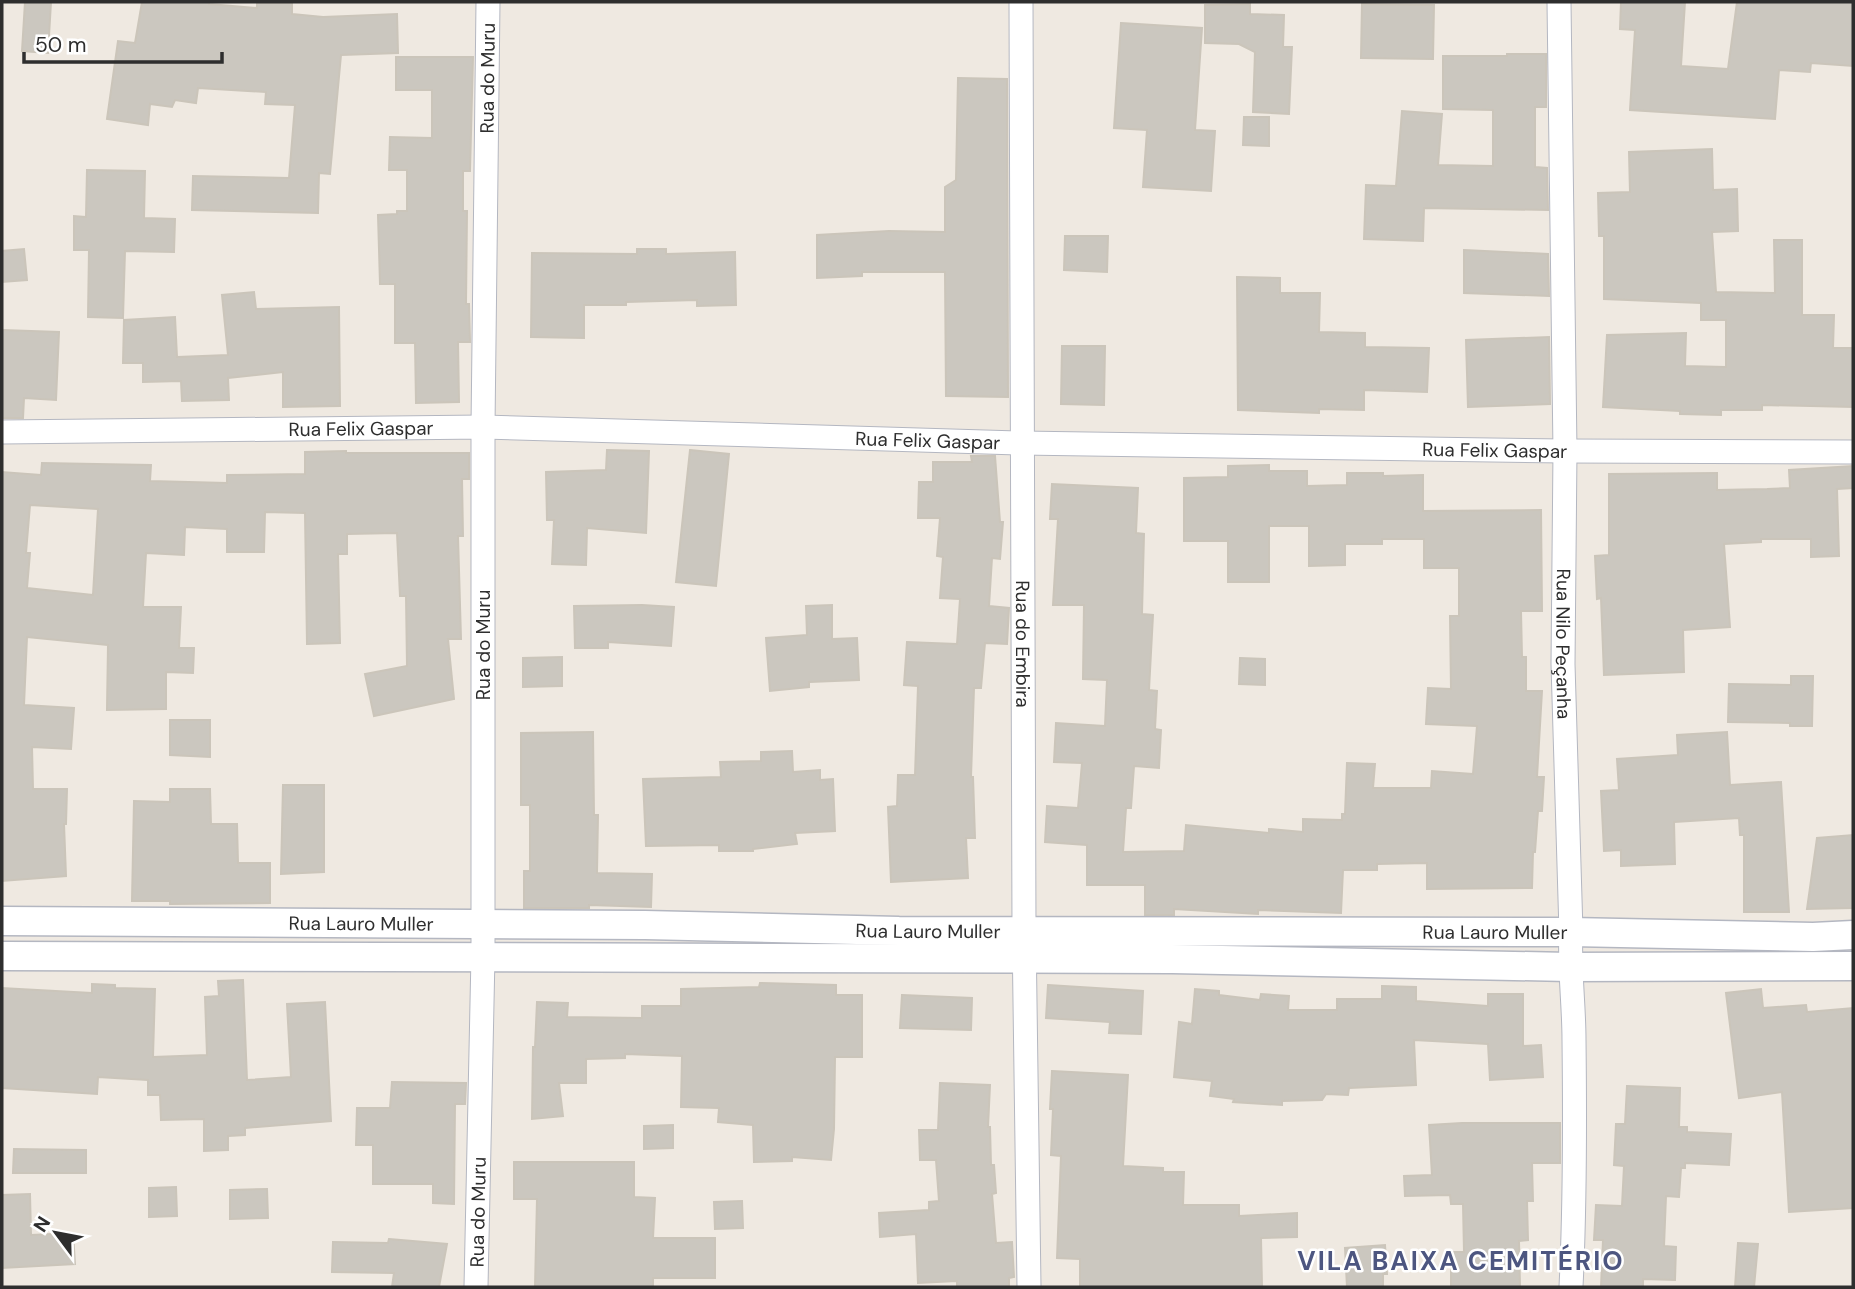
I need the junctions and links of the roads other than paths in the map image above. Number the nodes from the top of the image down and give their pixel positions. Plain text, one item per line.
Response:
1 (488, 2) edge
2 (1021, 2) edge
3 (1559, 2) edge
4 (484, 427) junction
5 (2, 432) edge
6 (1021, 443) junction
7 (1564, 451) junction
8 (1853, 452) edge
9 (2, 921) edge
10 (482, 926) junction
11 (1571, 932) junction
12 (1853, 934) edge
13 (900, 945) junction
14 (1024, 945) junction
15 (2, 956) edge
16 (483, 956) junction
17 (1569, 967) junction
18 (1853, 967) edge
19 (476, 1287) edge
20 (1029, 1287) edge
21 (1571, 1287) edge

1 - 4 street, Rua do Muru
2 - 6 street, Rua do Embira
3 - 7 street, Rua Nilo Peçanha
4 - 5 street, Rua Felix Gaspar
4 - 6 street, Rua Felix Gaspar
4 - 10 street, Rua do Muru
6 - 7 street, Rua Felix Gaspar
6 - 14 street, Rua do Embira
7 - 8 street, Rua Felix Gaspar
7 - 11 street, Rua Nilo Peçanha
9 - 10 street, Rua Lauro Muller
10 - 13 street, Rua Lauro Muller
10 - 16 street, Rua do Muru
11 - 12 street, Rua Lauro Muller
11 - 14 street, Rua Lauro Muller
11 - 17 street, Rua Nilo Peçanha
13 - 14 street, Rua Lauro Muller
13 - 16 street, Rua Lauro Muller
14 - 17 street, Rua Lauro Muller
14 - 20 street, Rua do Embira
15 - 16 street, Rua Lauro Muller
16 - 19 street, Rua do Muru
17 - 18 street, Rua Lauro Muller
17 - 21 street, Rua Nilo Peçanha

